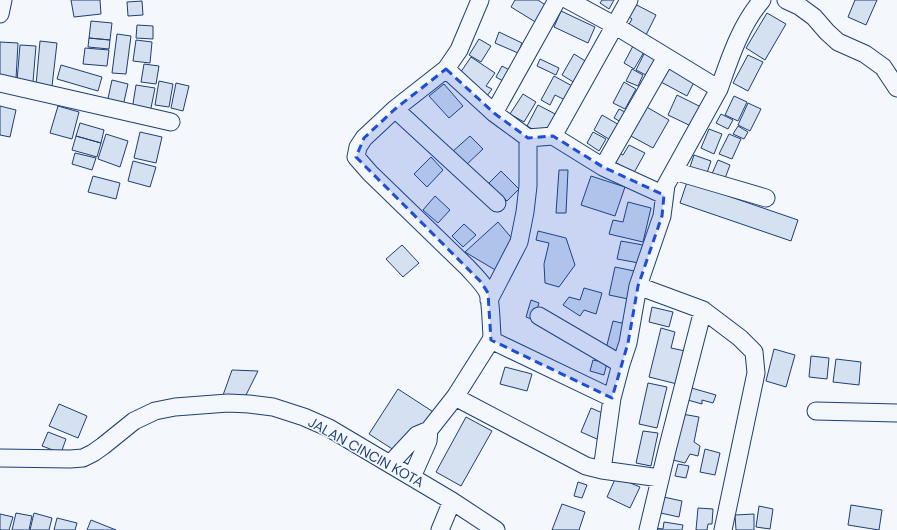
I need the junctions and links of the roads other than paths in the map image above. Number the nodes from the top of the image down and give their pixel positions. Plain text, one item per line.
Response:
1 (3, 0) edge
2 (480, 0) edge
3 (557, 0) edge
4 (568, 0) edge
5 (629, 0) edge
6 (762, 0) edge
7 (786, 0) edge
8 (0, 14) edge
9 (614, 26) junction
10 (666, 57) junction
11 (446, 69) junction
12 (0, 83) edge
13 (897, 88) edge
14 (719, 89) junction
15 (395, 109) junction
16 (494, 113) junction
17 (171, 122) dead end
18 (553, 136) junction
19 (528, 138) junction
20 (603, 167) junction
21 (674, 171) junction
22 (664, 195) junction
23 (766, 198) dead end
24 (497, 203) dead end
25 (638, 286) junction
26 (489, 300) junction
27 (703, 310) junction
28 (539, 316) dead end
29 (491, 340) junction
30 (621, 364) junction
31 (455, 397) junction
32 (612, 398) junction
33 (816, 411) dead end
34 (897, 413) edge
35 (429, 430) junction
36 (0, 458) edge
37 (390, 464) junction
38 (602, 470) junction
39 (412, 477) junction
40 (660, 478) junction
41 (452, 501) junction
42 (440, 530) edge
43 (496, 530) edge
44 (648, 530) edge
45 (723, 530) edge

1 - 8 street
2 - 11 street
3 - 16 street
4 - 9 street
5 - 9 street
6 - 14 street
7 - 13 street
9 - 10 street
9 - 18 street
10 - 14 street
10 - 20 street
11 - 15 street
11 - 16 street
12 - 17 street
14 - 21 street
15 - 24 street
15 - 26 street
16 - 19 street
18 - 19 street
18 - 20 street
19 - 26 street
20 - 22 street
21 - 22 street
21 - 23 street
22 - 25 street
25 - 27 street
25 - 30 street
26 - 29 street
27 - 40 street
27 - 45 street
28 - 30 street
29 - 31 street
29 - 32 street
30 - 32 street
31 - 35 street
31 - 38 street
32 - 38 street
33 - 34 street
35 - 37 street
35 - 39 street
36 - 37 street, JALAN CINCIN KOTA
37 - 39 street, JALAN CINCIN KOTA
38 - 40 street
39 - 41 street, JALAN CINCIN KOTA
40 - 44 street
41 - 42 street
41 - 43 street, JALAN CINCIN KOTA

